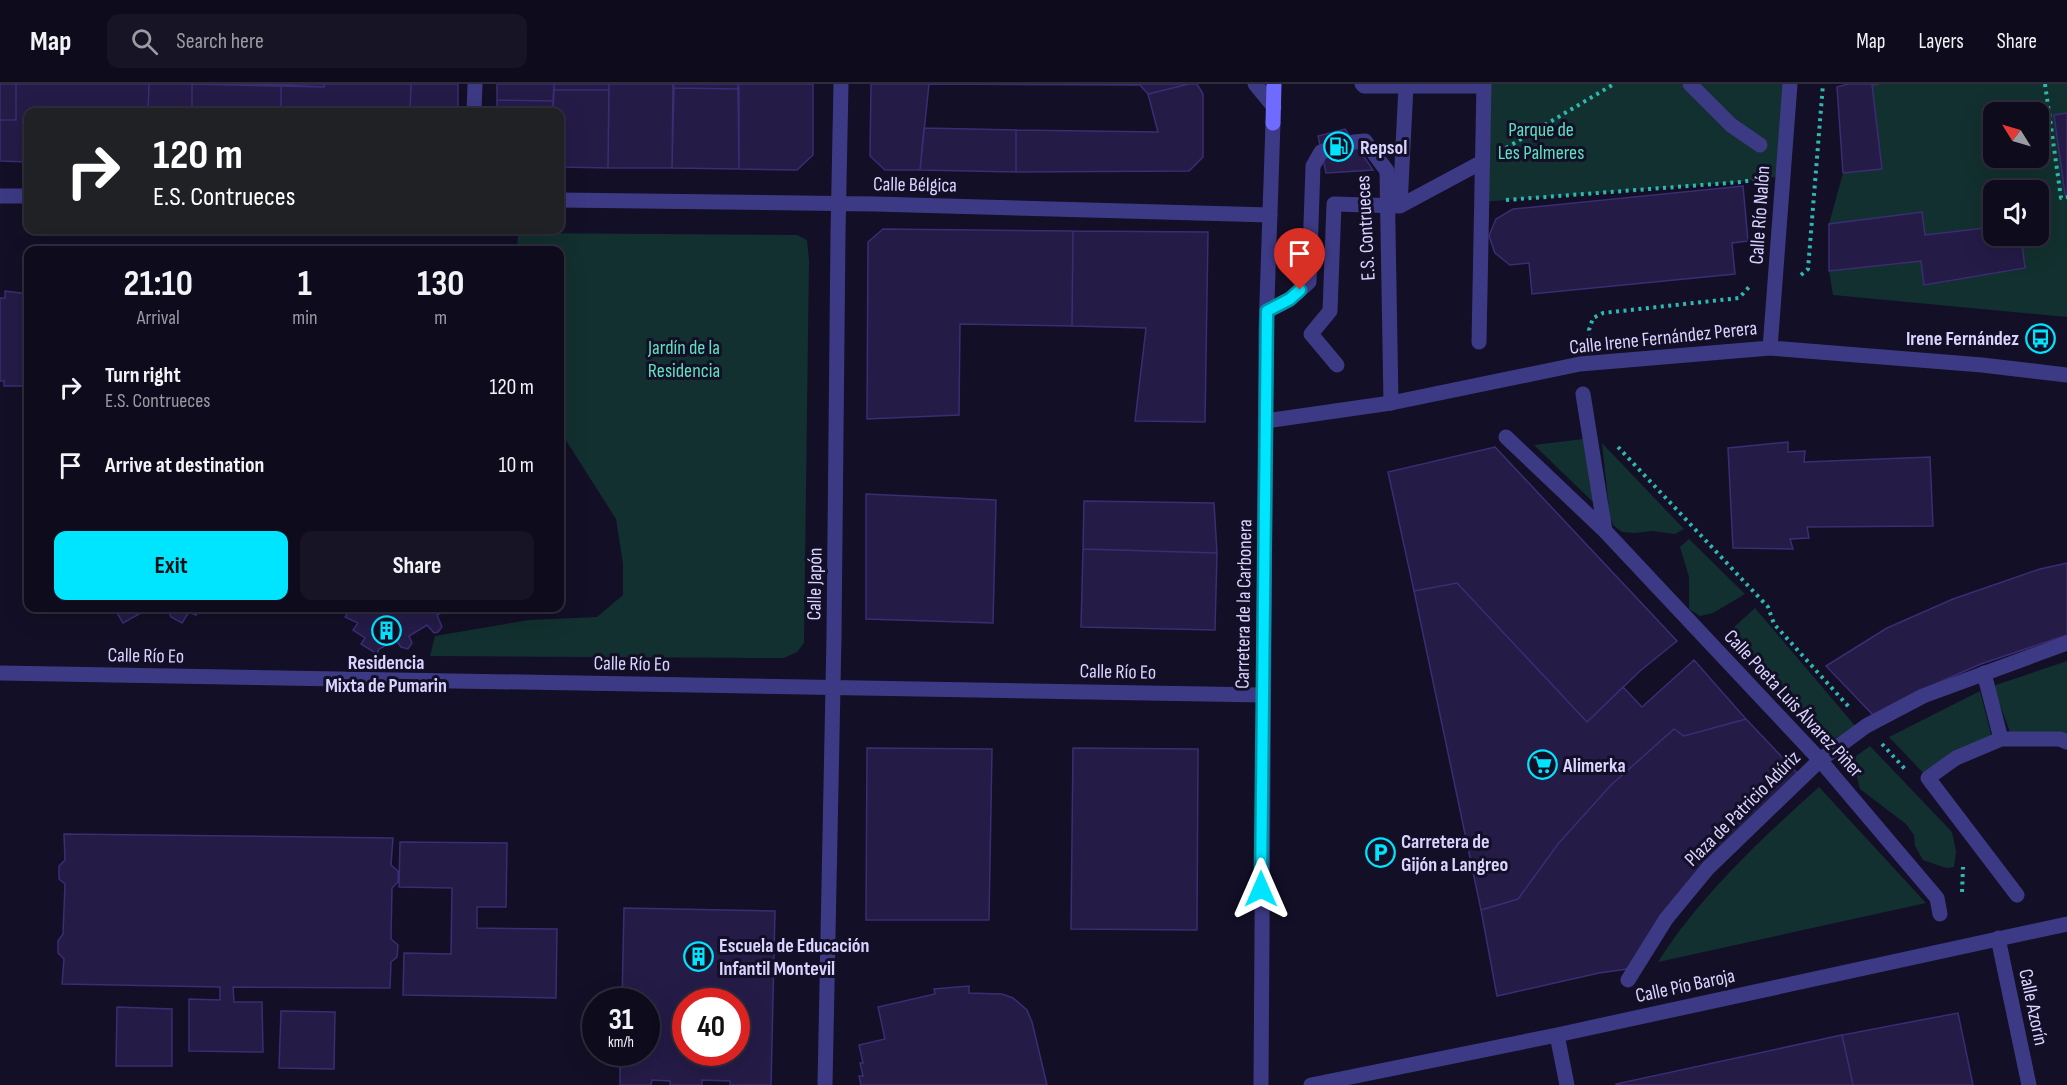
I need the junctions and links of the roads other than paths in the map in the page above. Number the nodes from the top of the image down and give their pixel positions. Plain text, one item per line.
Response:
1 (475, 84) edge
2 (841, 84) edge
3 (1255, 84) edge
4 (1274, 84) edge
5 (1362, 84) edge
6 (1690, 84) edge
7 (1790, 84) edge
8 (1484, 85) edge
9 (1406, 86) junction
10 (1274, 107) junction
11 (474, 108) edge
12 (1273, 123) joint
13 (1760, 145) dead end
14 (1482, 162) junction
15 (0, 196) edge
16 (24, 196) edge
17 (564, 200) edge
18 (839, 203) junction
19 (1394, 206) junction
20 (1270, 214) junction
21 (1267, 311) junction
22 (1479, 342) dead end
23 (1770, 348) junction
24 (1337, 365) dead end
25 (2067, 375) edge
26 (1583, 394) dead end
27 (1391, 403) junction
28 (1266, 421) junction
29 (1506, 437) dead end
30 (1605, 531) junction
31 (2067, 643) edge
32 (0, 673) edge
33 (1984, 673) junction
34 (833, 688) junction
35 (1263, 694) junction
36 (2001, 739) junction
37 (2067, 742) edge
38 (1821, 760) junction
39 (2016, 895) dead end
40 (1941, 914) dead end
41 (2067, 924) edge
42 (1998, 938) junction
43 (1628, 980) dead end
44 (1557, 1035) junction
45 (825, 1085) edge
46 (1261, 1085) edge
47 (1311, 1085) edge
48 (1567, 1085) edge
49 (2029, 1085) edge

1 - 11 street
2 - 18 street, Calle Japón
3 - 10 street
4 - 10 main road
5 - 9 street
6 - 13 street
7 - 23 street, Calle Río Nalón
8 - 9 street
8 - 14 street
9 - 19 street
10 - 12 main road
12 - 20 street, Carretera de la Carbonera
14 - 19 street
14 - 22 street
15 - 16 street
17 - 18 street, Calle Bélgica
18 - 20 street, Calle Bélgica
18 - 34 street, Calle Japón
19 - 21 street, E.S. Contrueces
19 - 24 street
19 - 27 street, E.S. Contrueces
20 - 21 street, Carretera de la Carbonera
21 - 28 street, Carretera de la Carbonera
23 - 25 street, Calle Irene Fernández Perera
23 - 27 street, Calle Irene Fernández Perera
26 - 30 street
27 - 28 street, Calle Irene Fernández Perera
28 - 35 street, Carretera de la Carbonera
29 - 30 street, Calle Poeta Luis Álvarez Piñer
30 - 38 street, Calle Poeta Luis Álvarez Piñer
31 - 33 street, Plaza de Patricio Adúriz
32 - 34 street, Calle Río Eo
33 - 36 street
33 - 38 street, Plaza de Patricio Adúriz
34 - 35 street, Calle Río Eo
34 - 45 street, Calle Japón
35 - 46 street, Carretera de la Carbonera
36 - 37 street
36 - 39 street
38 - 40 street, Calle Poeta Luis Álvarez Piñer
38 - 43 street, Plaza de Patricio Adúriz
41 - 42 street, Calle Pío Baroja
42 - 44 street, Calle Pío Baroja
42 - 49 street, Calle Azorín
44 - 47 street, Calle Pío Baroja
44 - 48 street

